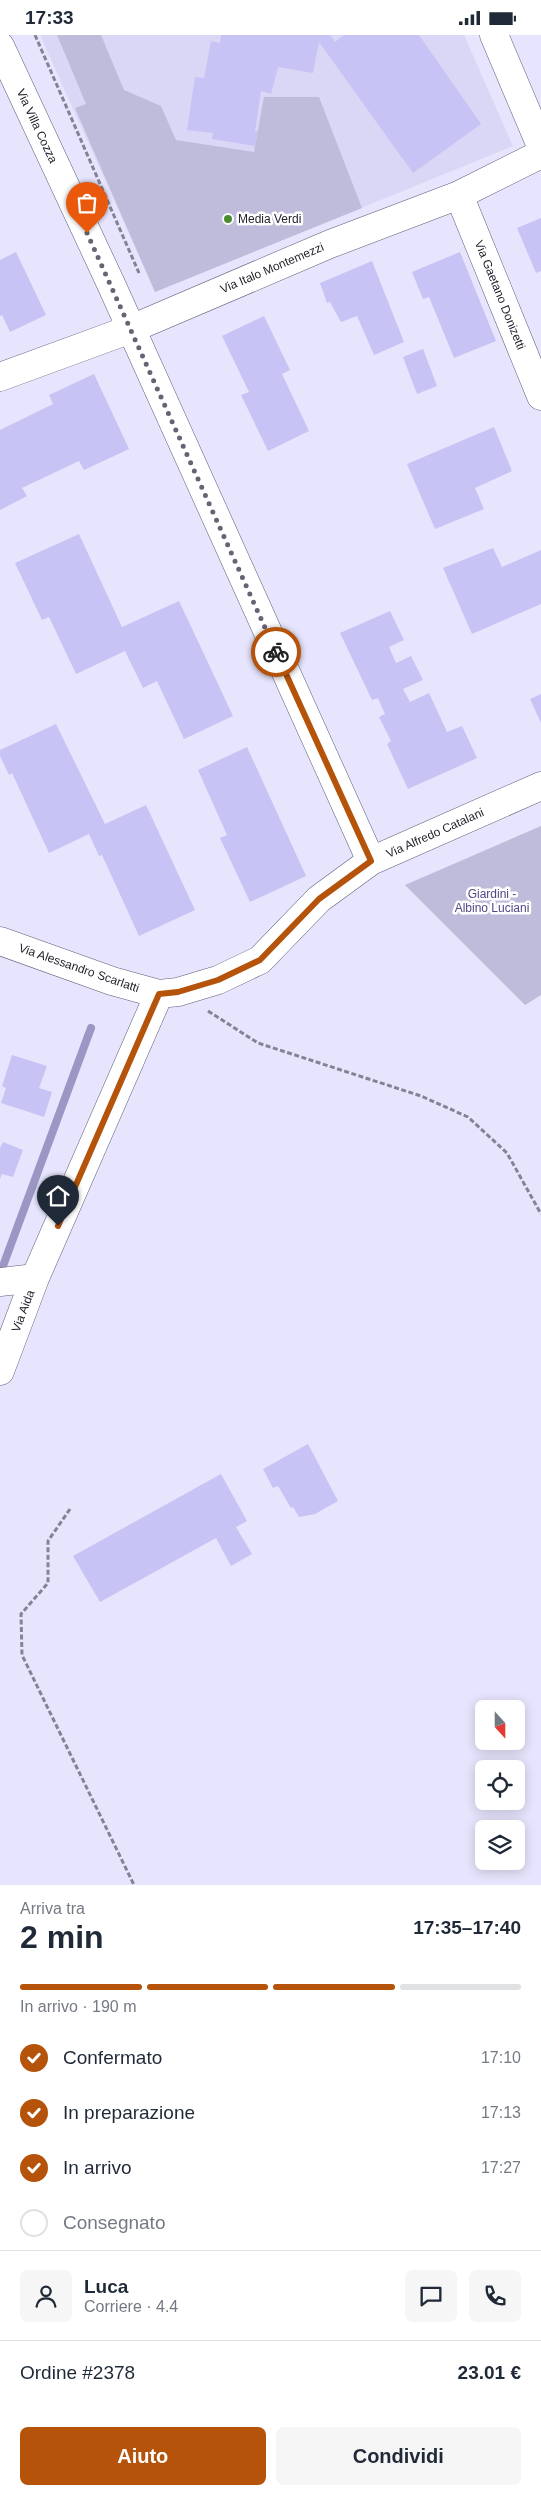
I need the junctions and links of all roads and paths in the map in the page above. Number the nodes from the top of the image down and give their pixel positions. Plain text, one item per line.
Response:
1 (35, 35) edge
2 (494, 35) edge
3 (0, 46) edge
4 (541, 146) edge
5 (541, 154) edge
6 (459, 195) junction
7 (139, 273) dead end
8 (131, 329) junction
9 (0, 377) edge
10 (541, 396) edge
11 (541, 786) edge
12 (371, 861) junction
13 (0, 941) edge
14 (169, 993) junction
15 (541, 1214) edge
16 (35, 1278) junction
17 (0, 1282) edge
18 (0, 1371) edge
19 (70, 1509) dead end
20 (134, 1885) edge

1 - 7 path
2 - 4 street
3 - 8 street, Via Villa Cozza
5 - 6 street, Via Italo Montemezzi
6 - 8 street, Via Italo Montemezzi
6 - 10 street, Via Gaetano Donizetti
8 - 9 street, Via Italo Montemezzi
8 - 12 street, Via Villa Cozza
11 - 12 street, Via Alfredo Catalani
12 - 14 street, Via Alfredo Catalani
13 - 14 street, Via Alessandro Scarlatti
14 - 15 path
14 - 16 street, Via Aida
16 - 17 street, Via Aida
16 - 18 street, Via Aida
19 - 20 path

